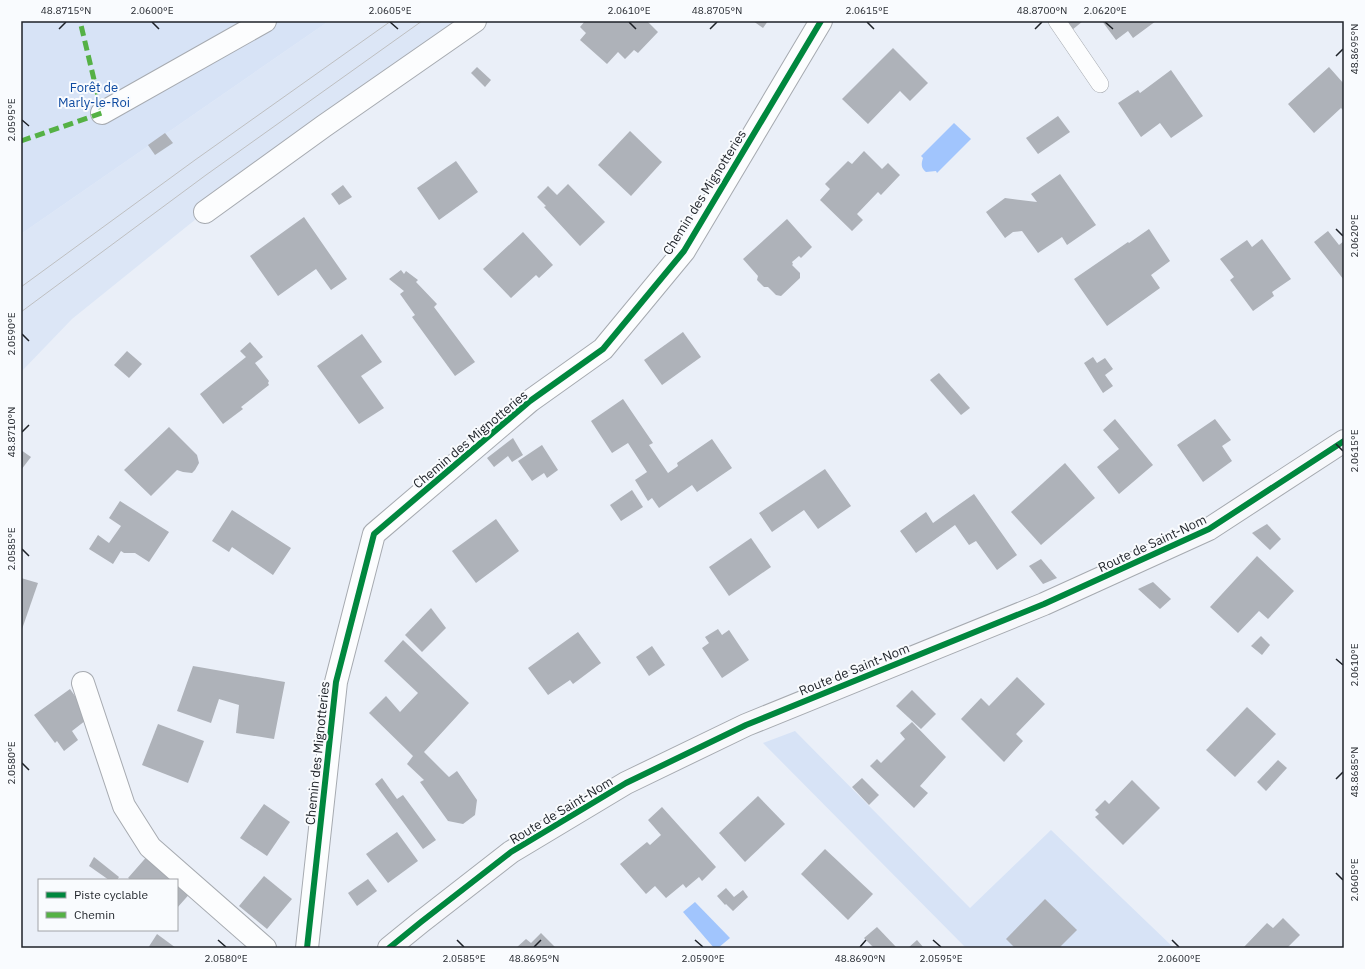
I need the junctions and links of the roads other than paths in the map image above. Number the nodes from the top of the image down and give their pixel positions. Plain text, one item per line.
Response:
1 (265, 21) edge
2 (475, 21) edge
3 (821, 21) edge
4 (1057, 21) edge
5 (1100, 84) dead end
6 (102, 113) dead end
7 (205, 212) dead end
8 (1344, 441) edge
9 (84, 683) dead end
10 (265, 948) edge
11 (307, 948) edge
12 (389, 948) edge

1 - 6 street
2 - 7 street
3 - 11 street, Chemin des Mignotteries
4 - 5 lane
8 - 12 street, Route de Saint-Nom
9 - 10 street

